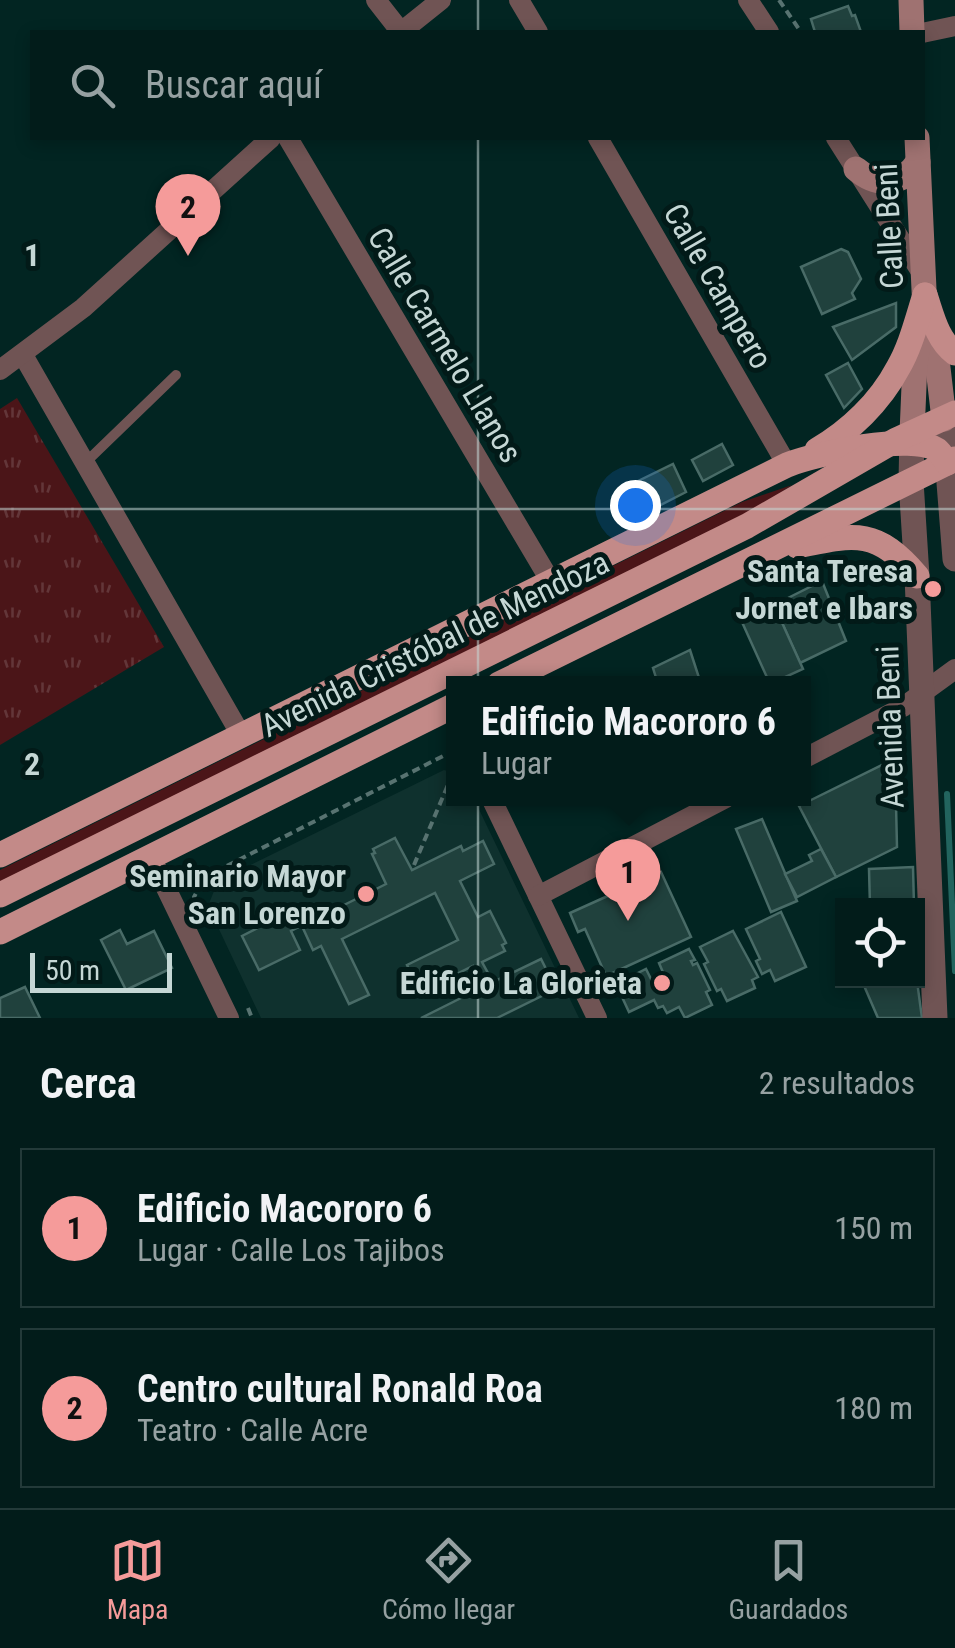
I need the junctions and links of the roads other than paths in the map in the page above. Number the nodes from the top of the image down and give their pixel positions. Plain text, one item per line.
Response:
1 (376, 0) edge
2 (441, 0) edge
3 (519, 0) edge
4 (748, 0) edge
5 (910, 0) edge
6 (955, 26) edge
7 (398, 30) edge
8 (403, 30) edge
9 (537, 30) edge
10 (768, 30) edge
11 (912, 30) edge
12 (925, 31) edge
13 (269, 140) edge
14 (289, 140) edge
15 (599, 140) edge
16 (837, 140) edge
17 (918, 150) edge
18 (856, 169) junction
19 (925, 294) junction
20 (955, 352) edge
21 (22, 355) junction
22 (0, 370) edge
23 (176, 376) dead end
24 (932, 435) edge
25 (791, 463) junction
26 (85, 464) junction
27 (911, 481) junction
28 (763, 553) junction
29 (955, 559) edge
30 (917, 576) junction
31 (550, 582) junction
32 (955, 668) edge
33 (514, 676) edge
34 (921, 694) junction
35 (446, 714) edge
36 (241, 735) junction
37 (811, 755) edge
38 (495, 806) edge
39 (711, 806) edge
40 (3, 849) edge
41 (150, 855) junction
42 (0, 895) edge
43 (538, 896) junction
44 (0, 932) edge
45 (229, 1018) edge
46 (598, 1018) edge
47 (935, 1018) edge

1 - 7 street
2 - 8 street
3 - 9 street
4 - 10 street
5 - 11 main road
6 - 12 street
13 - 21 street
14 - 31 street, Calle Carmelo Llanos
15 - 25 street, Calle Campero
16 - 18 street
17 - 18 main road
17 - 19 main road, Calle Beni
18 - 19 street
19 - 20 main road
19 - 24 main road, Calle Beni
19 - 25 main road
21 - 22 street
21 - 26 street
23 - 26 lane
24 - 25 main road, Avenida Cristóbal de Mendoza
24 - 27 main road, Avenida Cristóbal de Mendoza
24 - 27 street, Avenida Beni
24 - 29 street
24 - 42 main road, Avenida Cristóbal de Mendoza
25 - 31 main road, Avenida Cristóbal de Mendoza
26 - 36 street
27 - 28 main road, Avenida Cristóbal de Mendoza
27 - 30 street, Avenida Beni
28 - 30 main road
28 - 33 main road, Avenida Cristóbal de Mendoza
30 - 34 street, Avenida Beni
31 - 36 main road, Avenida Cristóbal de Mendoza
32 - 34 street
34 - 37 street
34 - 47 street, Avenida Beni
35 - 41 main road, Avenida Cristóbal de Mendoza
36 - 40 main road, Avenida Cristóbal de Mendoza
38 - 43 street
39 - 43 street
41 - 44 main road, Avenida Cristóbal de Mendoza
41 - 45 street
43 - 46 street

